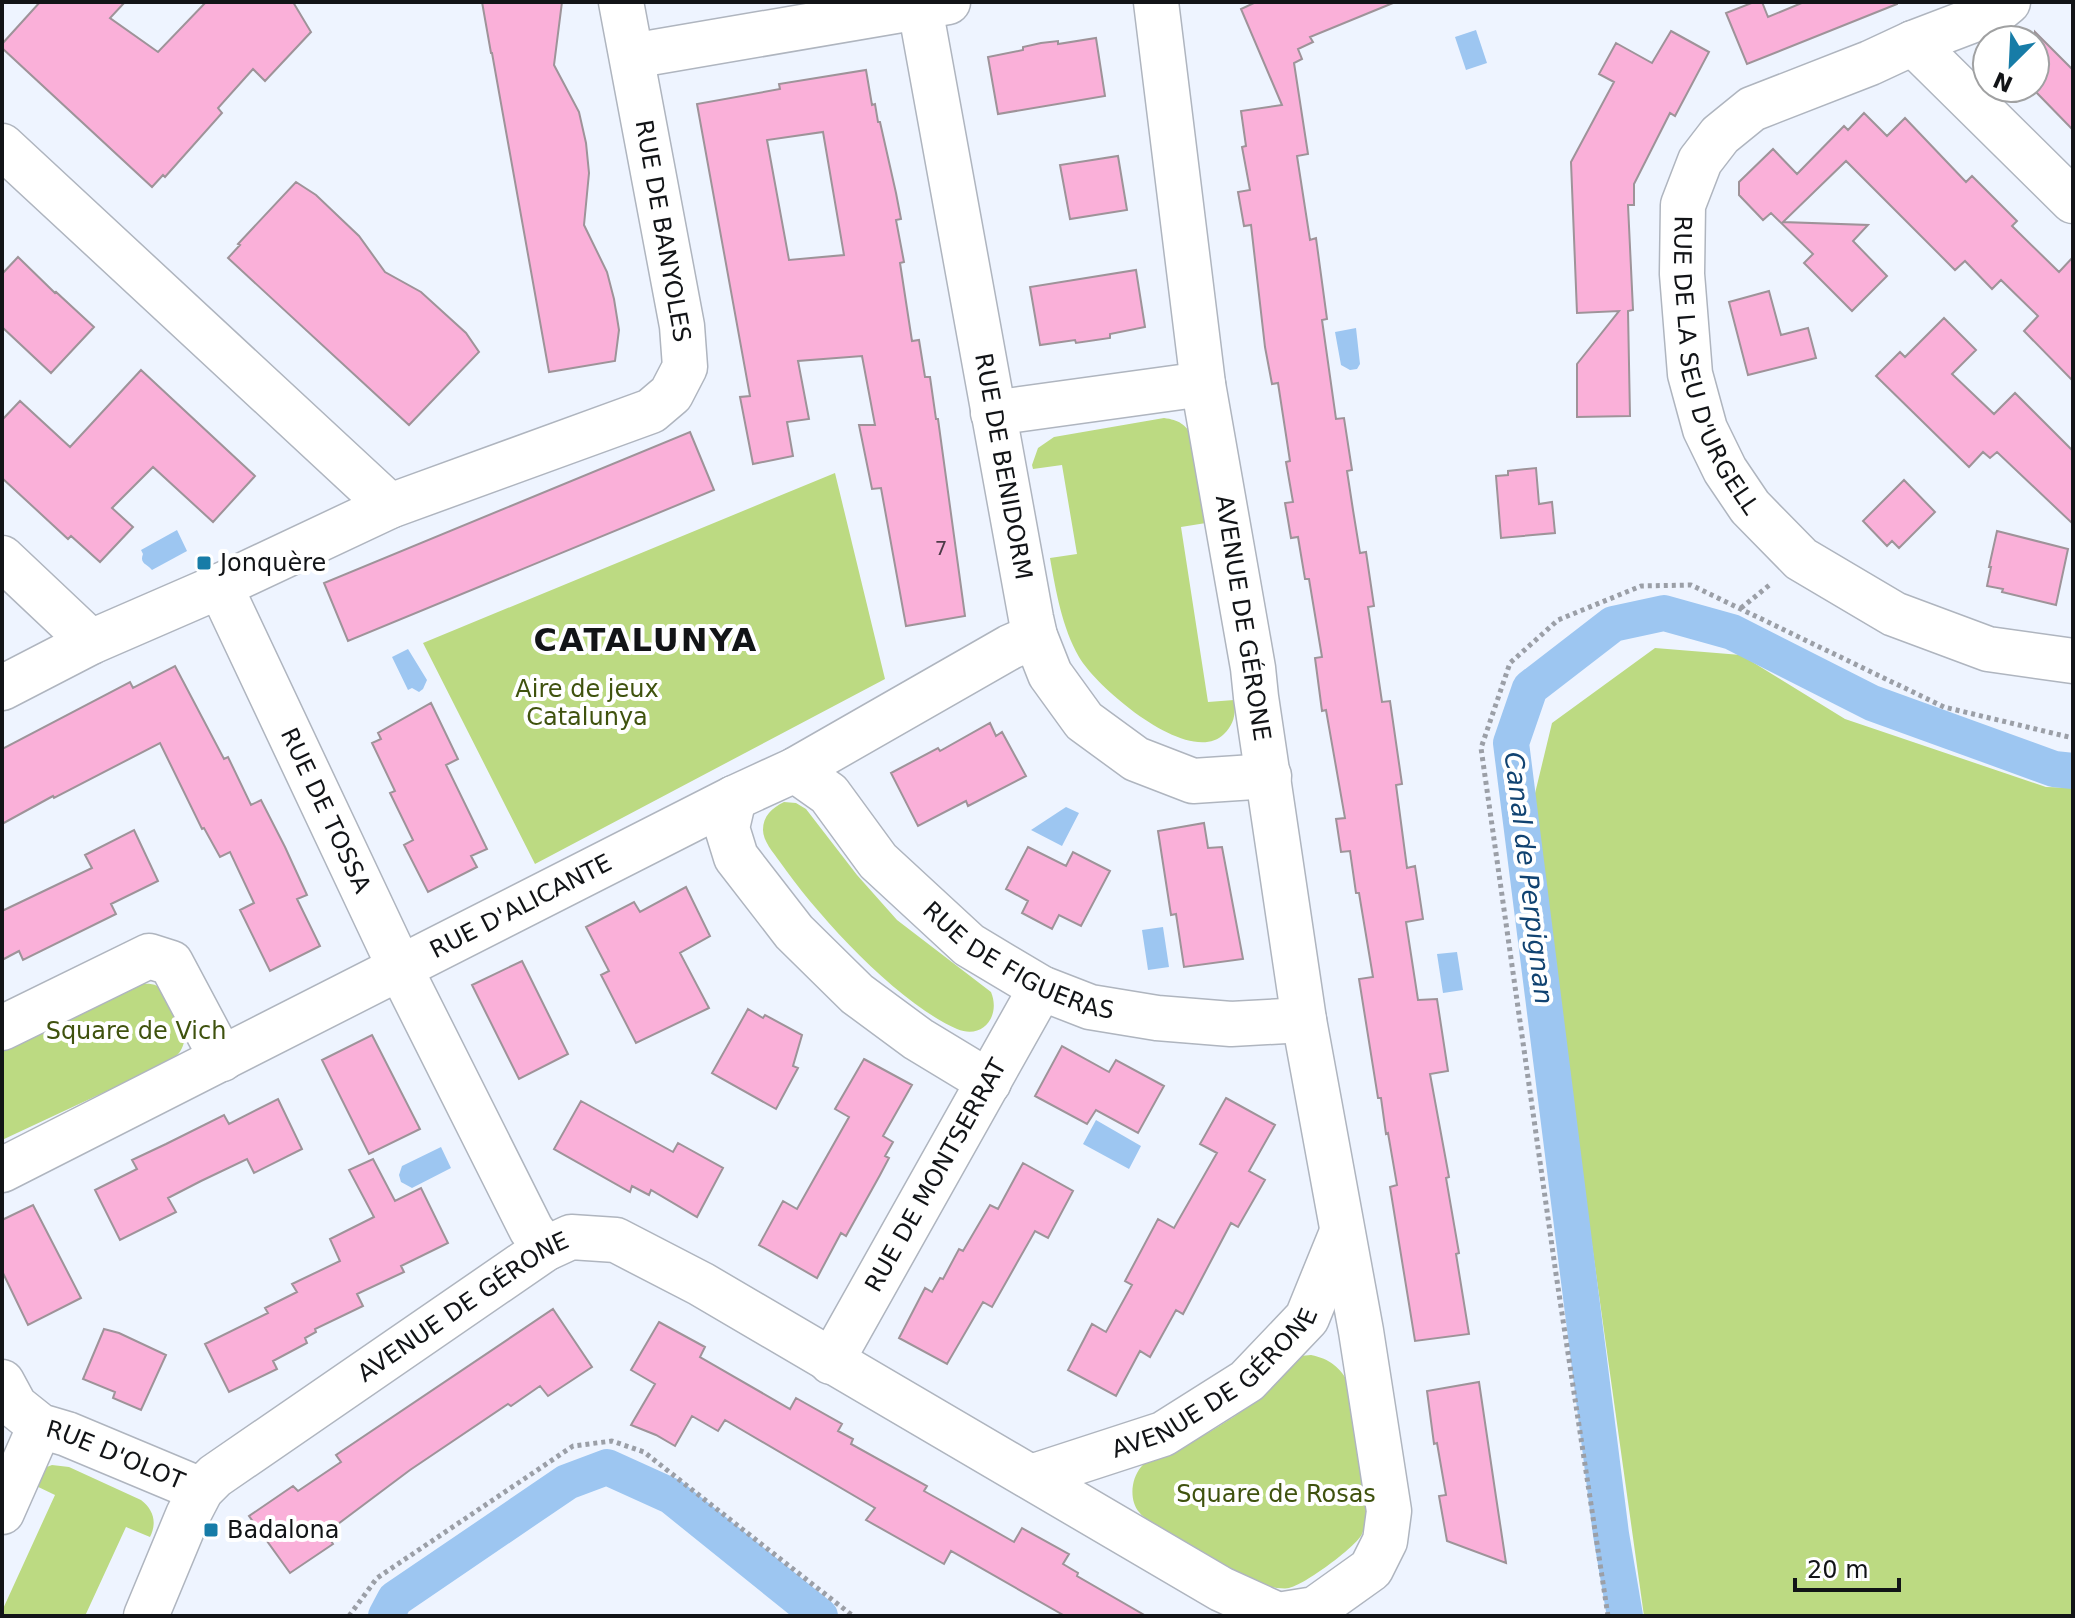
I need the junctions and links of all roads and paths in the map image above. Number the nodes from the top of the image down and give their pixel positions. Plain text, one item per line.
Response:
1 (621, 2) edge
2 (1156, 2) edge
3 (2008, 2) edge
4 (929, 4) edge
5 (1913, 43) junction
6 (632, 56) junction
7 (2, 146) edge
8 (2073, 201) edge
9 (1203, 384) junction
10 (993, 413) junction
11 (390, 506) junction
12 (2, 558) edge
13 (220, 586) junction
14 (1035, 636) junction
15 (91, 642) junction
16 (2073, 661) edge
17 (2, 688) edge
18 (2073, 738) edge
19 (795, 770) junction
20 (1269, 776) junction
21 (734, 798) junction
22 (400, 968) junction
23 (1041, 988) junction
24 (1304, 1020) junction
25 (2, 1028) edge
26 (222, 1059) junction
27 (989, 1082) junction
28 (2, 1170) edge
29 (1342, 1232) junction
30 (545, 1249) junction
31 (831, 1362) junction
32 (2, 1382) edge
33 (40, 1426) junction
34 (1031, 1477) junction
35 (201, 1490) junction
36 (2, 1512) edge
37 (146, 1616) edge
38 (349, 1616) edge
39 (853, 1616) edge
40 (1608, 1616) edge

1 - 6 street, RUE DE BANYOLES
2 - 9 street, AVENUE DE GÉRONE
3 - 5 street, RUE DE LA SEU D'URGELL
4 - 6 street
4 - 10 street, RUE DE BENIDORM
5 - 8 street
5 - 16 street, RUE DE LA SEU D'URGELL
6 - 11 street, RUE DE BANYOLES
7 - 11 street
9 - 10 street
9 - 20 street, AVENUE DE GÉRONE
10 - 14 street, RUE DE BENIDORM
11 - 13 street, RUE DE BANYOLES
12 - 15 street
13 - 15 street
13 - 22 street, RUE DE TOSSA
14 - 19 street, RUE D'ALICANTE
14 - 20 street, RUE DE BENIDORM
15 - 17 street
18 - 40 path
19 - 21 street, RUE D'ALICANTE
19 - 23 street, RUE DE FIGUERAS
20 - 24 street, AVENUE DE GÉRONE
21 - 22 street, RUE D'ALICANTE
21 - 27 street
22 - 26 street, RUE D'ALICANTE
22 - 30 street, RUE DE TOSSA
23 - 24 street, RUE DE FIGUERAS
23 - 27 street, RUE DE MONTSERRAT
24 - 29 street, AVENUE DE GÉRONE
25 - 26 street
26 - 28 street, RUE D'ALICANTE
27 - 31 street, RUE DE MONTSERRAT
29 - 34 street, AVENUE DE GÉRONE
29 - 34 street, AVENUE DE GÉRONE
30 - 31 street, AVENUE DE GÉRONE
30 - 35 street, AVENUE DE GÉRONE
31 - 34 street, AVENUE DE GÉRONE
32 - 33 street, RUE D'OLOT
33 - 35 street, RUE D'OLOT
33 - 36 street
35 - 37 street, AVENUE DE GÉRONE
38 - 39 path

